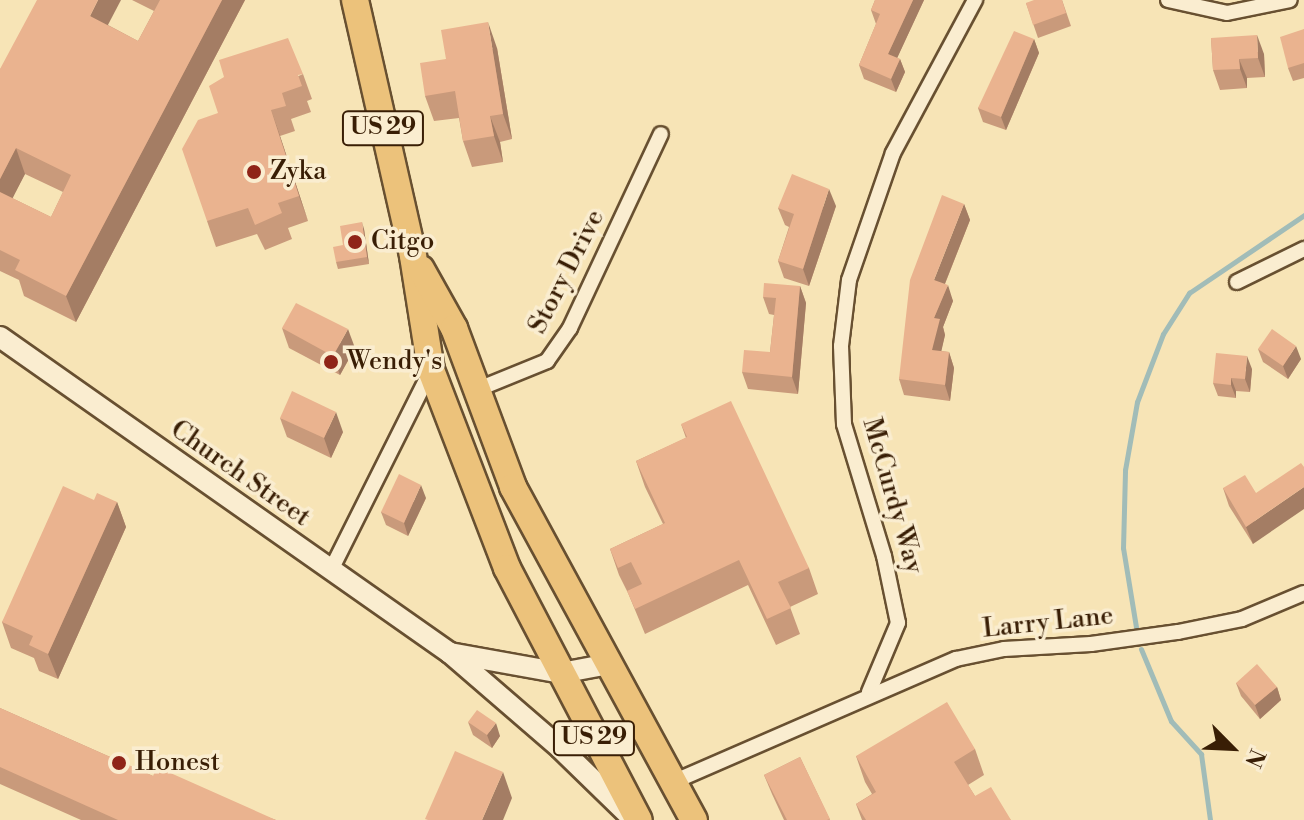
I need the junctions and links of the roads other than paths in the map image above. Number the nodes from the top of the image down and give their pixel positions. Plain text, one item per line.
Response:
1 (355, 0) edge
2 (975, 0) edge
3 (1168, 0) edge
4 (1290, 0) edge
5 (661, 134) dead end
6 (1304, 249) edge
7 (413, 256) junction
8 (1237, 282) dead end
9 (0, 337) edge
10 (431, 370) junction
11 (476, 390) junction
12 (331, 570) junction
13 (1304, 593) edge
14 (450, 653) junction
15 (609, 664) junction
16 (561, 673) junction
17 (869, 692) junction
18 (673, 782) junction
19 (636, 820) edge
20 (694, 820) edge

1 - 7 highway, US 29
2 - 17 street, McCurdy Way
3 - 4 street
5 - 11 street, Story Drive
6 - 8 street
7 - 10 highway, US 29
7 - 11 highway, US 29
9 - 12 main road, Church Street
10 - 12 street
10 - 16 highway, US 29
11 - 15 highway, US 29
12 - 14 main road, Church Street
13 - 17 street, Larry Lane
14 - 16 main road, Church Street
14 - 19 main road, Church Street
15 - 16 main road, Church Street
15 - 18 highway, US 29
16 - 19 highway, US 29
17 - 18 street, Larry Lane
18 - 20 highway, US 29

